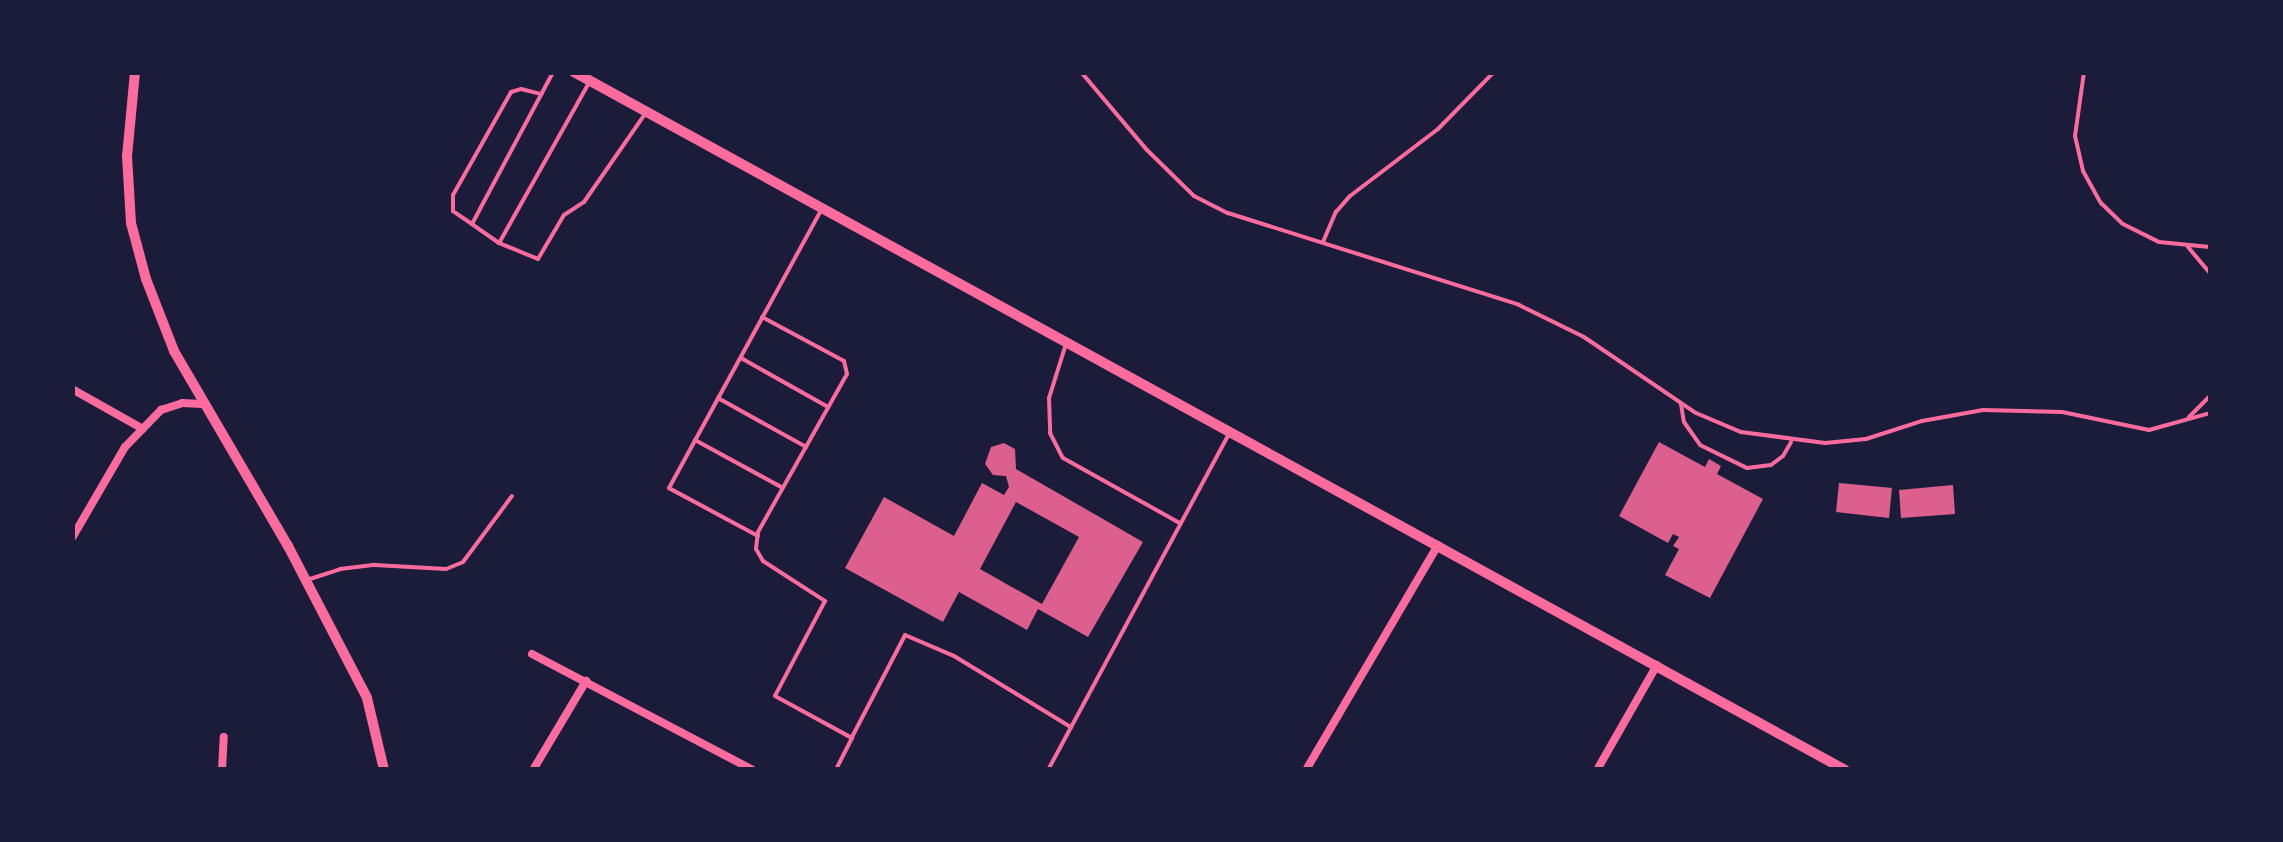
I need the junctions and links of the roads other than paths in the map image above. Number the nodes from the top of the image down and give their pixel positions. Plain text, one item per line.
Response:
1 (135, 72) edge
2 (553, 72) edge
3 (574, 72) edge
4 (1082, 72) edge
5 (1494, 72) edge
6 (2084, 72) edge
7 (590, 82) junction
8 (541, 94) junction
9 (646, 112) junction
10 (822, 208) junction
11 (472, 224) junction
12 (1323, 242) junction
13 (499, 243) junction
14 (2188, 247) junction
15 (2210, 247) edge
16 (2210, 273) edge
17 (762, 317) junction
18 (1067, 342) junction
19 (740, 357) junction
20 (72, 389) edge
21 (2210, 396) edge
22 (718, 398) junction
23 (202, 404) junction
24 (1681, 404) junction
25 (828, 407) junction
26 (2210, 414) edge
27 (2188, 418) junction
28 (143, 429) junction
29 (1230, 432) junction
30 (695, 440) junction
31 (1791, 442) junction
32 (806, 447) junction
33 (782, 488) junction
34 (512, 496) dead end
35 (1181, 524) junction
36 (758, 536) junction
37 (72, 538) edge
38 (1438, 545) junction
39 (306, 580) junction
40 (532, 654) dead end
41 (1658, 665) junction
42 (586, 680) junction
43 (1071, 727) junction
44 (224, 737) dead end
45 (852, 738) junction
46 (222, 770) edge
47 (384, 770) edge
48 (533, 770) edge
49 (753, 770) edge
50 (836, 770) edge
51 (1048, 770) edge
52 (1306, 770) edge
53 (1597, 770) edge
54 (1845, 770) edge

1 - 23 main road
2 - 8 lane
3 - 7 main road
4 - 12 lane
5 - 12 lane
6 - 14 lane
7 - 9 main road
7 - 13 lane
8 - 11 lane
8 - 11 lane
9 - 10 main road
9 - 13 lane
10 - 17 lane
10 - 18 main road
11 - 13 lane
12 - 24 lane
14 - 15 lane
14 - 16 lane
17 - 19 lane
17 - 25 lane
18 - 29 main road
18 - 35 lane
19 - 22 lane
19 - 25 lane
20 - 28 street
21 - 27 lane
22 - 30 lane
22 - 32 lane
23 - 28 street
23 - 39 main road
24 - 31 lane
24 - 31 lane
25 - 32 lane
26 - 27 lane
27 - 31 lane
28 - 37 street
29 - 35 lane
29 - 38 main road
30 - 33 lane
30 - 36 lane
32 - 33 lane
33 - 36 lane
34 - 39 lane
35 - 43 lane
36 - 45 lane
38 - 41 main road
38 - 52 street
39 - 47 main road
40 - 42 street
41 - 53 street
41 - 54 main road
42 - 48 street
42 - 49 street
43 - 45 lane
43 - 51 lane
44 - 46 street
45 - 50 lane

